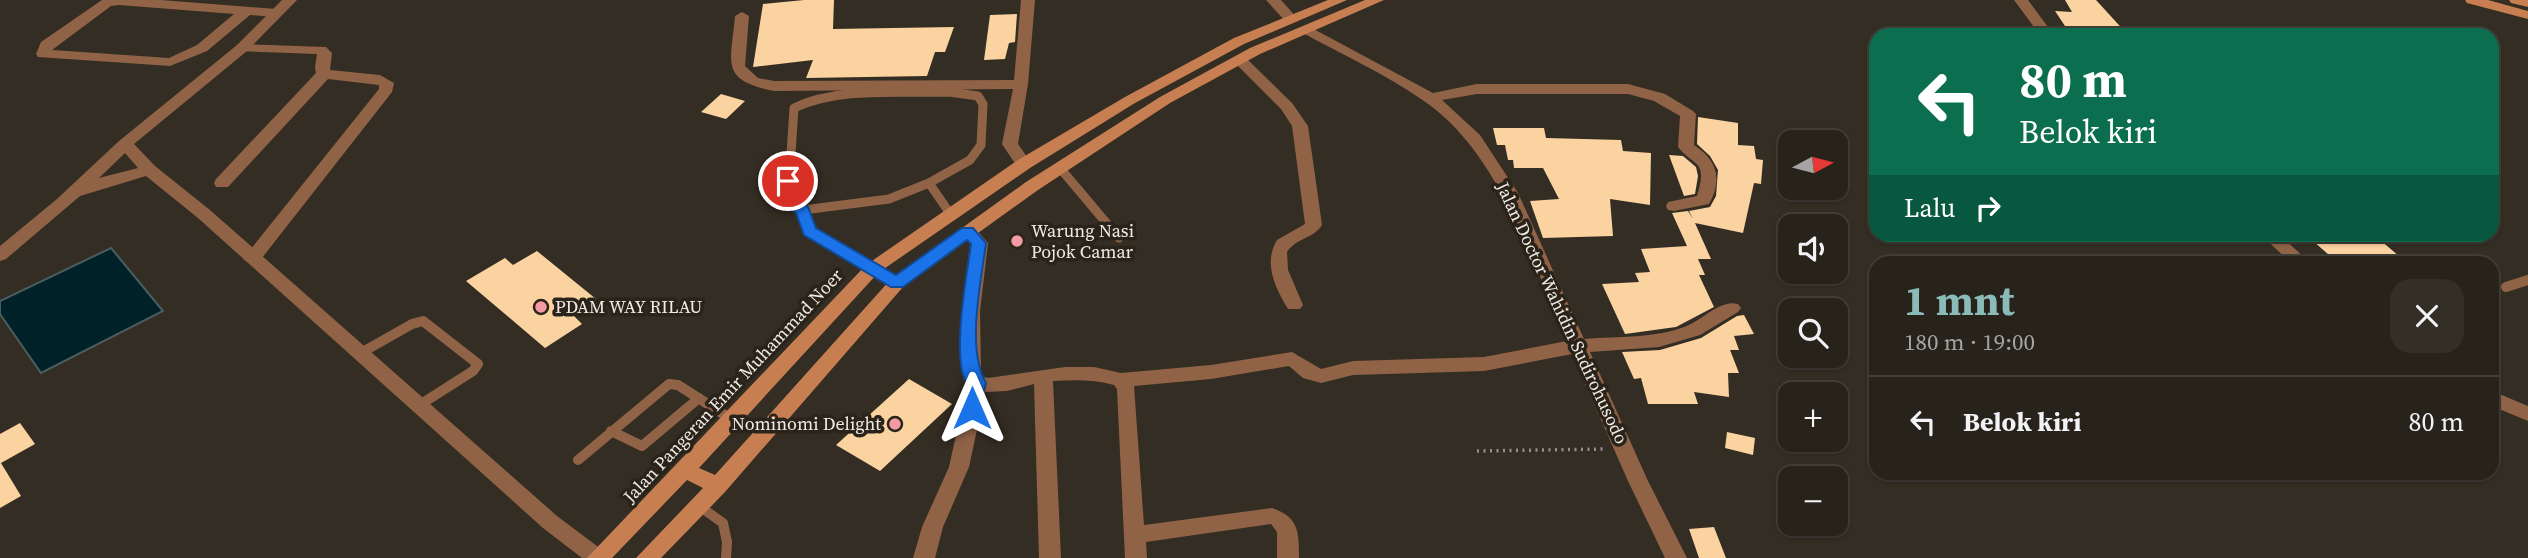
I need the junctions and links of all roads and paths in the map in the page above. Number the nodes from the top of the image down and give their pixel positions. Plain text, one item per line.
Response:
1 (290, 0) edge
2 (1028, 0) edge
3 (1273, 0) edge
4 (1340, 0) edge
5 (1377, 0) edge
6 (2021, 0) edge
7 (2472, 0) edge
8 (2516, 0) edge
9 (2528, 3) edge
10 (246, 10) junction
11 (276, 13) junction
12 (2528, 15) edge
13 (743, 16) dead end
14 (1291, 19) junction
15 (2042, 28) edge
16 (1308, 30) junction
17 (1239, 41) junction
18 (242, 48) junction
19 (1247, 56) junction
20 (324, 74) junction
21 (1021, 84) junction
22 (1431, 98) junction
23 (1065, 139) junction
24 (125, 144) junction
25 (1084, 152) junction
26 (1024, 164) junction
27 (1060, 168) junction
28 (149, 170) junction
29 (222, 183) dead end
30 (929, 183) junction
31 (63, 203) junction
32 (1674, 206) dead end
33 (803, 210) junction
34 (951, 215) junction
35 (968, 231) junction
36 (1119, 238) dead end
37 (2277, 242) edge
38 (0, 255) edge
39 (2293, 256) edge
40 (252, 259) junction
41 (872, 269) junction
42 (2528, 279) edge
43 (897, 283) junction
44 (2506, 287) dead end
45 (1294, 305) dead end
46 (1732, 308) dead end
47 (1577, 346) junction
48 (359, 354) junction
49 (1043, 375) junction
50 (1121, 380) junction
51 (977, 383) junction
52 (699, 398) junction
53 (2499, 401) edge
54 (418, 406) junction
55 (2528, 414) edge
56 (731, 419) junction
57 (611, 431) junction
58 (1624, 449) junction
59 (1477, 451) dead end
60 (578, 460) dead end
61 (685, 470) junction
62 (718, 486) junction
63 (699, 506) junction
64 (1136, 535) junction
65 (728, 557) edge
66 (598, 558) edge
67 (647, 558) edge
68 (924, 558) edge
69 (1050, 558) edge
70 (1136, 558) edge
71 (1288, 558) edge
72 (1676, 558) edge

1 - 11 street
2 - 21 street
3 - 14 street
4 - 14 main road, Jalan Pangeran Emir Muhammad Noer
5 - 16 main road
6 - 15 street
7 - 12 main road
8 - 9 main road
10 - 10 street
10 - 11 street
11 - 18 street
13 - 21 street
14 - 17 main road, Jalan Pangeran Emir Muhammad Noer
16 - 19 main road
16 - 22 street, Jalan Doctor Wahidin Sudirohusodo
17 - 19 main road
17 - 23 main road, Jalan Pangeran Emir Muhammad Noer
18 - 20 street
18 - 24 street
19 - 25 main road
19 - 45 street
20 - 29 street
20 - 40 street
21 - 26 street
22 - 32 street
22 - 47 street, Jalan Doctor Wahidin Sudirohusodo
23 - 25 main road
23 - 26 main road, Jalan Pangeran Emir Muhammad Noer
24 - 28 street
24 - 31 street
25 - 27 main road
26 - 34 main road, Jalan Pangeran Emir Muhammad Noer
27 - 35 main road
27 - 36 lane
28 - 31 street
28 - 40 street
30 - 33 lane
30 - 33 lane
30 - 34 lane
31 - 38 street
33 - 41 lane
34 - 41 main road, Jalan Pangeran Emir Muhammad Noer
35 - 43 main road
35 - 51 street
37 - 39 street
40 - 48 street
41 - 43 lane
41 - 56 main road, Jalan Pangeran Emir Muhammad Noer
42 - 44 lane
43 - 62 main road
46 - 47 street
47 - 50 street
47 - 58 street, Jalan Doctor Wahidin Sudirohusodo
48 - 54 street
48 - 54 lane
49 - 50 street
49 - 51 street
49 - 69 street
50 - 64 street
51 - 68 street
52 - 56 lane
52 - 57 lane
52 - 57 lane
53 - 55 street
54 - 66 street
56 - 61 main road, Jalan Pangeran Emir Muhammad Noer
57 - 60 lane
58 - 59 path
58 - 72 street, Jalan Doctor Wahidin Sudirohusodo
61 - 62 main road
61 - 66 main road, Jalan Pangeran Emir Muhammad Noer
62 - 63 main road
63 - 65 lane
63 - 67 main road
64 - 70 street
64 - 71 street

